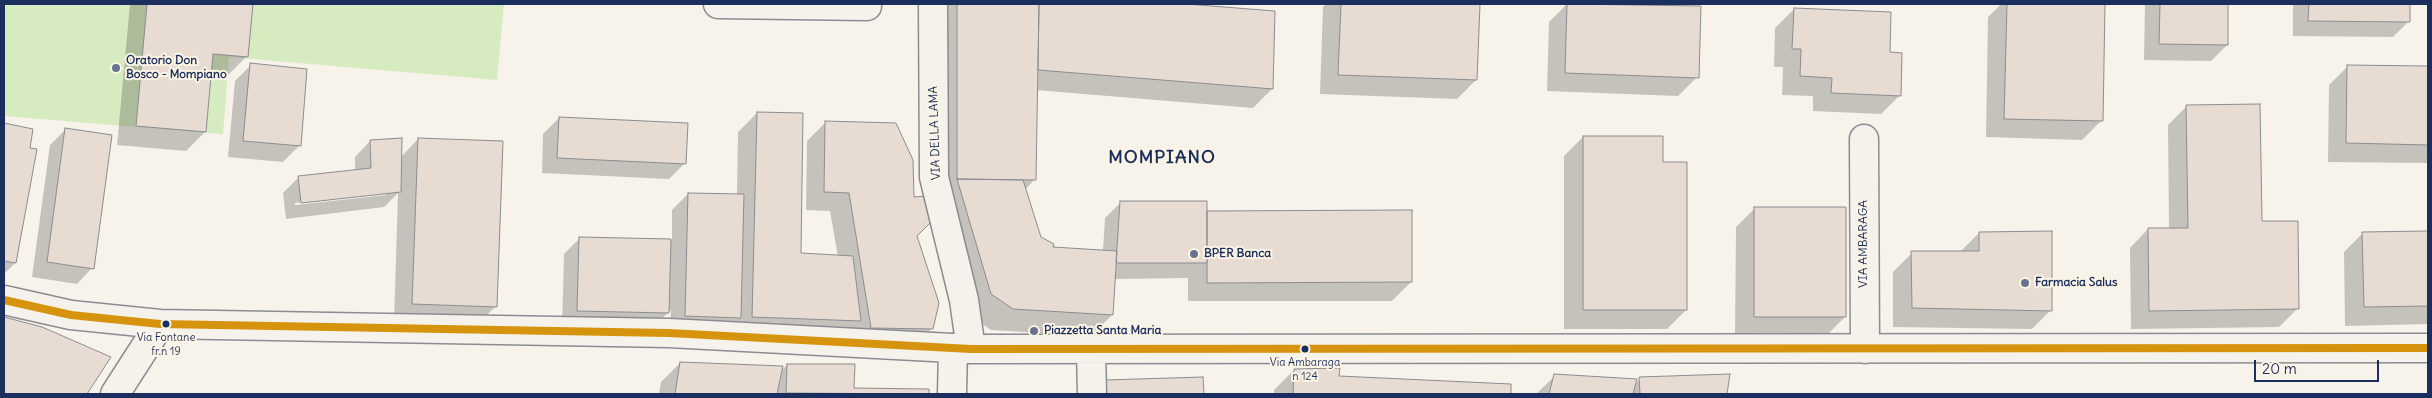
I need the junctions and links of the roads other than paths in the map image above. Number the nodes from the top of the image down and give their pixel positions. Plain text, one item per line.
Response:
1 (718, 4) edge
2 (867, 4) edge
3 (933, 4) edge
4 (1864, 139) dead end
5 (4, 300) edge
6 (160, 324) junction
7 (962, 348) junction
8 (2428, 348) edge
9 (1865, 349) junction
10 (1091, 350) junction
11 (115, 394) edge
12 (952, 394) edge
13 (1092, 394) edge

1 - 2 street
3 - 7 street, VIA DELLA LAMA
4 - 9 street, VIA AMBARAGA
5 - 6 street
6 - 7 street
6 - 11 street
7 - 10 street
7 - 12 street, VIA DELLA LAMA
8 - 9 street
9 - 10 street
10 - 13 street

